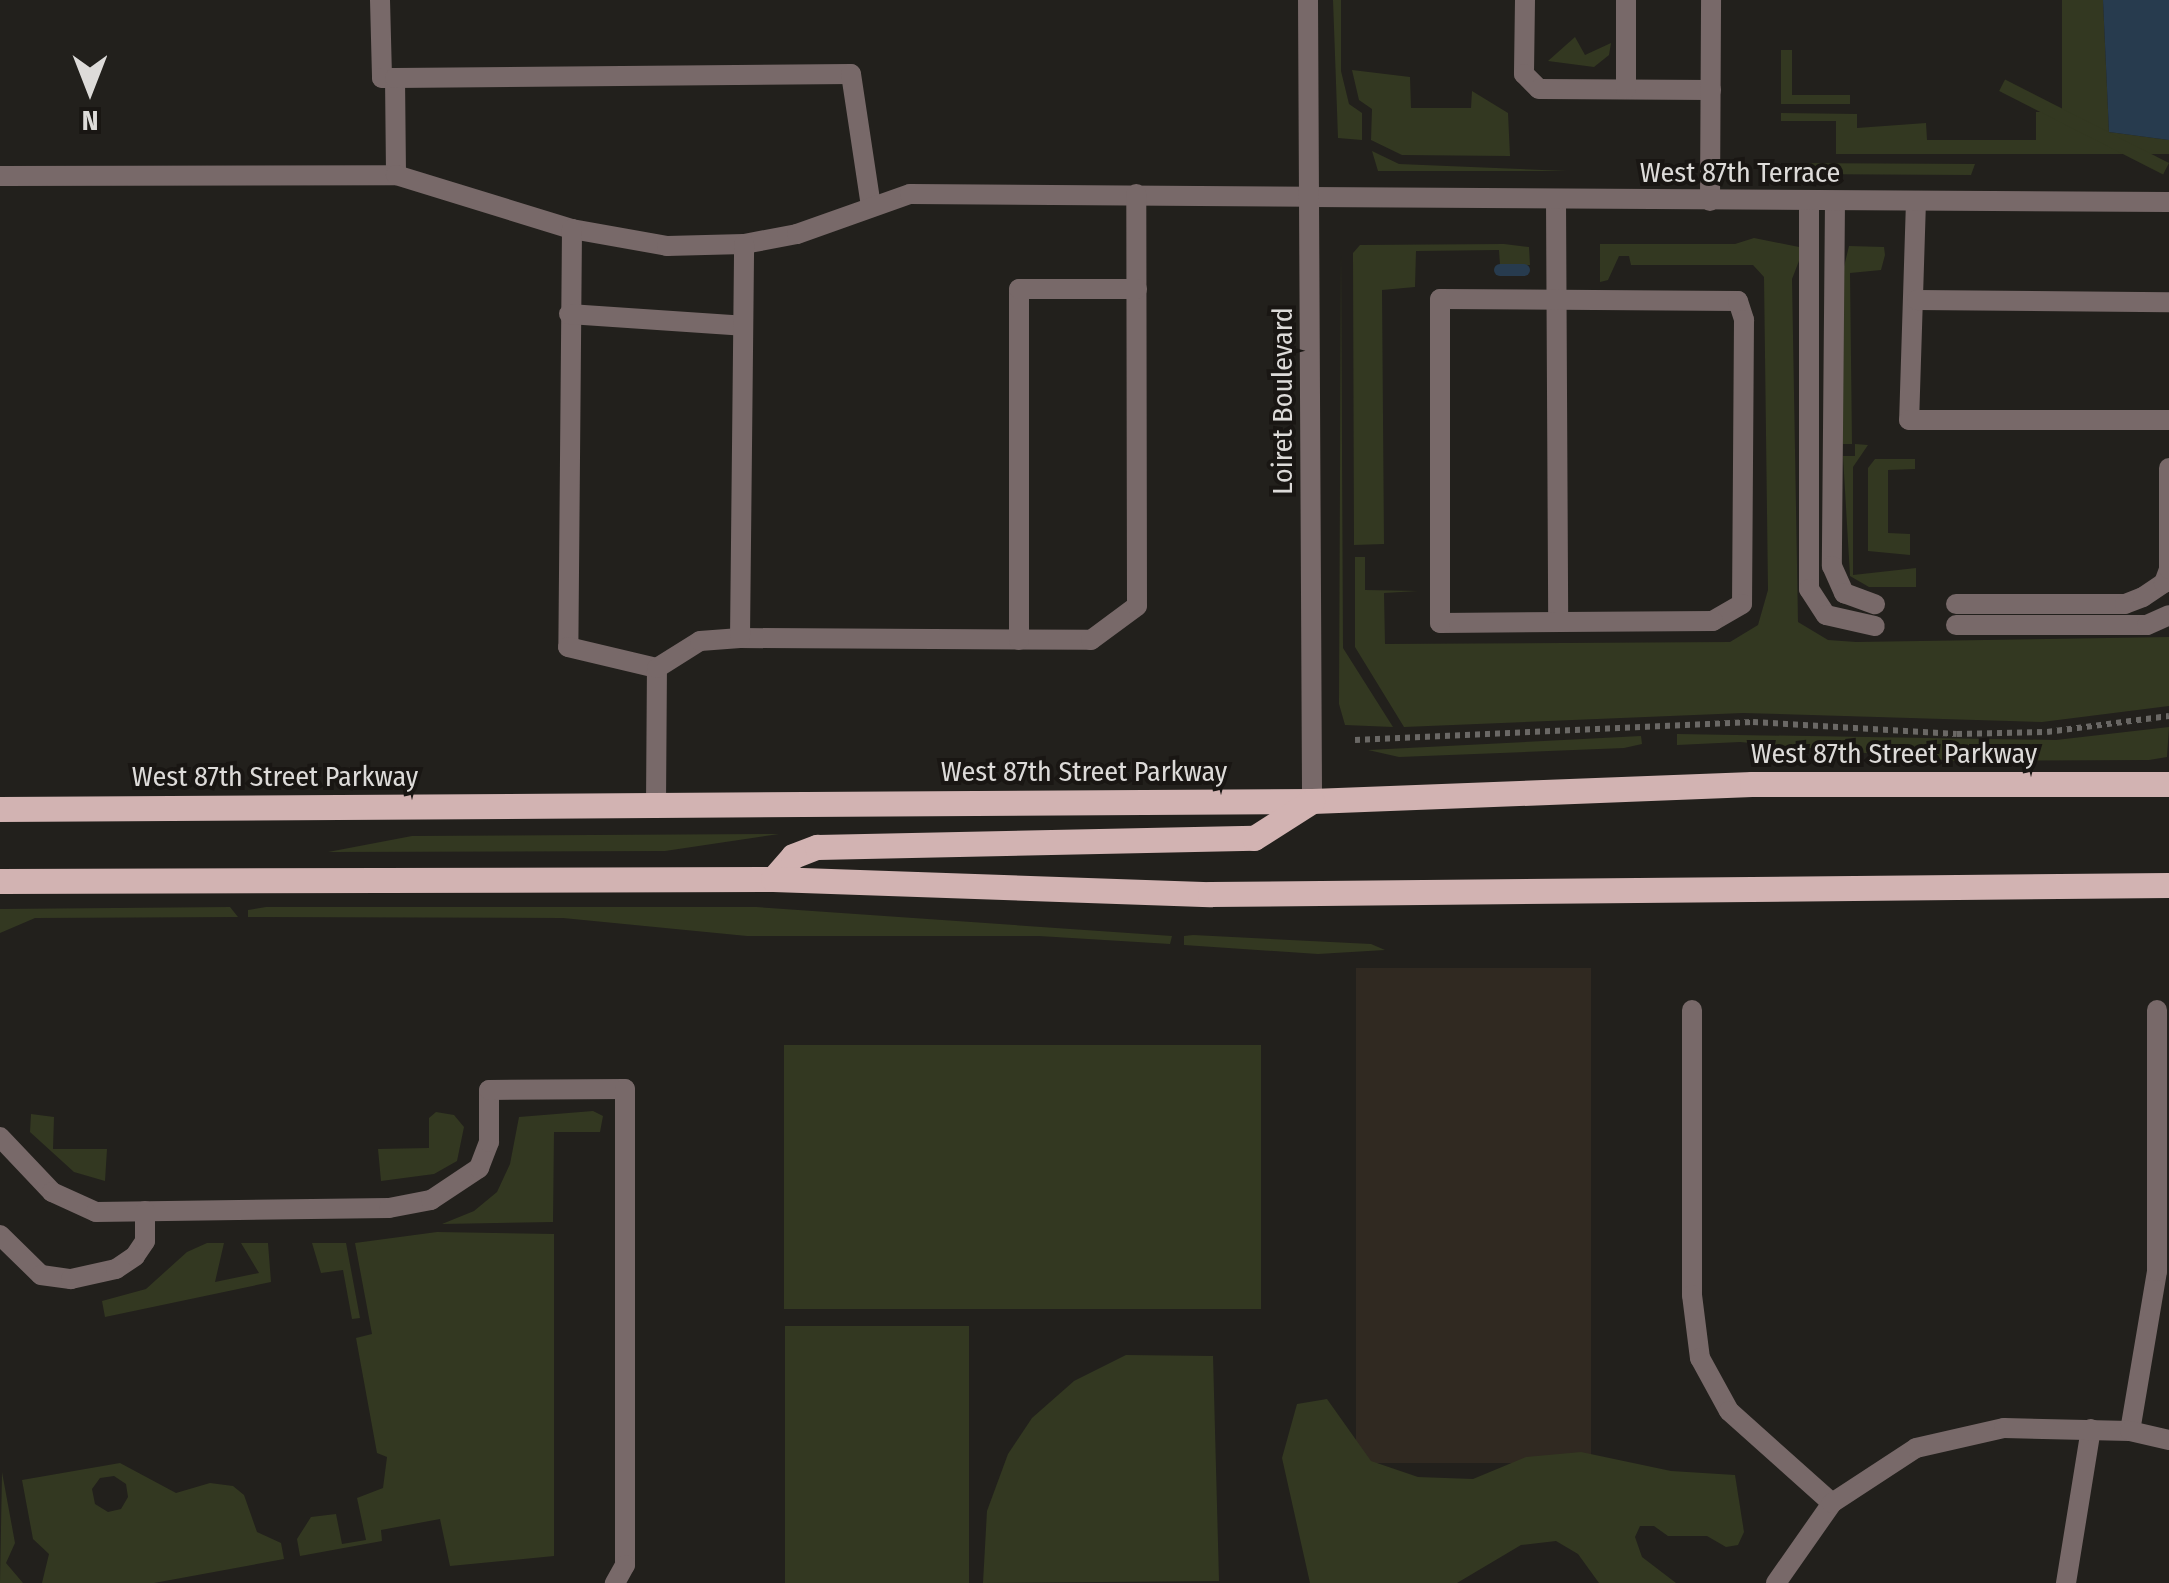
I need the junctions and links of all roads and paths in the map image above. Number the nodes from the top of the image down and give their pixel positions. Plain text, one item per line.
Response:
1 (380, 0) edge
2 (1308, 0) edge
3 (1525, 0) edge
4 (1626, 0) edge
5 (1710, 0) edge
6 (395, 78) junction
7 (1626, 89) junction
8 (1710, 90) junction
9 (396, 175) junction
10 (0, 176) edge
11 (1136, 194) junction
12 (1310, 197) junction
13 (1556, 200) junction
14 (1710, 200) junction
15 (1809, 200) junction
16 (1835, 200) junction
17 (1916, 201) junction
18 (2169, 202) edge
19 (871, 207) junction
20 (572, 228) junction
21 (744, 244) junction
22 (1137, 289) junction
23 (1557, 299) junction
24 (1917, 300) junction
25 (2169, 302) edge
26 (568, 314) junction
27 (743, 326) junction
28 (2169, 420) edge
29 (2169, 468) edge
30 (1875, 604) dead end
31 (2169, 615) edge
32 (1558, 622) junction
33 (1875, 626) dead end
34 (740, 638) junction
35 (1018, 640) junction
36 (657, 668) junction
37 (2169, 716) edge
38 (1355, 740) dead end
39 (2169, 784) edge
40 (1312, 801) junction
41 (656, 805) junction
42 (0, 809) edge
43 (773, 880) junction
44 (0, 881) edge
45 (2169, 885) edge
46 (1692, 1010) dead end
47 (2157, 1010) dead end
48 (0, 1137) edge
49 (145, 1211) junction
50 (0, 1235) edge
51 (2091, 1428) junction
52 (2130, 1431) junction
53 (2169, 1440) edge
54 (1832, 1503) junction
55 (615, 1583) edge
56 (1776, 1583) edge
57 (2066, 1583) edge

1 - 6 street
2 - 12 street, Loiret Boulevard
3 - 7 street
4 - 7 street
5 - 8 street
6 - 9 street
6 - 19 street
7 - 8 street
8 - 14 street
9 - 10 street, West 87th Terrace
9 - 20 street, West 87th Terrace
11 - 12 street, West 87th Terrace
11 - 19 street, West 87th Terrace
11 - 22 street
12 - 13 street, West 87th Terrace
12 - 40 street, Loiret Boulevard
13 - 14 street, West 87th Terrace
13 - 23 street
14 - 15 street, West 87th Terrace
15 - 16 street, West 87th Terrace
15 - 33 street
16 - 17 street, West 87th Terrace
16 - 30 street
17 - 18 street, West 87th Terrace
17 - 24 street
19 - 21 street, West 87th Terrace
20 - 21 street, West 87th Terrace
20 - 26 street
21 - 27 street
22 - 35 street
22 - 35 street
23 - 32 street
23 - 32 street
23 - 32 street
24 - 25 street
24 - 28 street
26 - 27 street
26 - 36 street
27 - 34 street
29 - 31 street
34 - 35 street
34 - 36 street
36 - 41 street
37 - 38 path
39 - 40 main road, West 87th Street Parkway
40 - 41 main road, West 87th Street Parkway
40 - 43 main road
41 - 42 main road, West 87th Street Parkway
43 - 44 main road
43 - 45 main road
46 - 54 street
47 - 52 street
48 - 49 street
49 - 50 street
49 - 55 street
51 - 52 street
51 - 54 street
51 - 57 street
52 - 53 street
54 - 56 street

